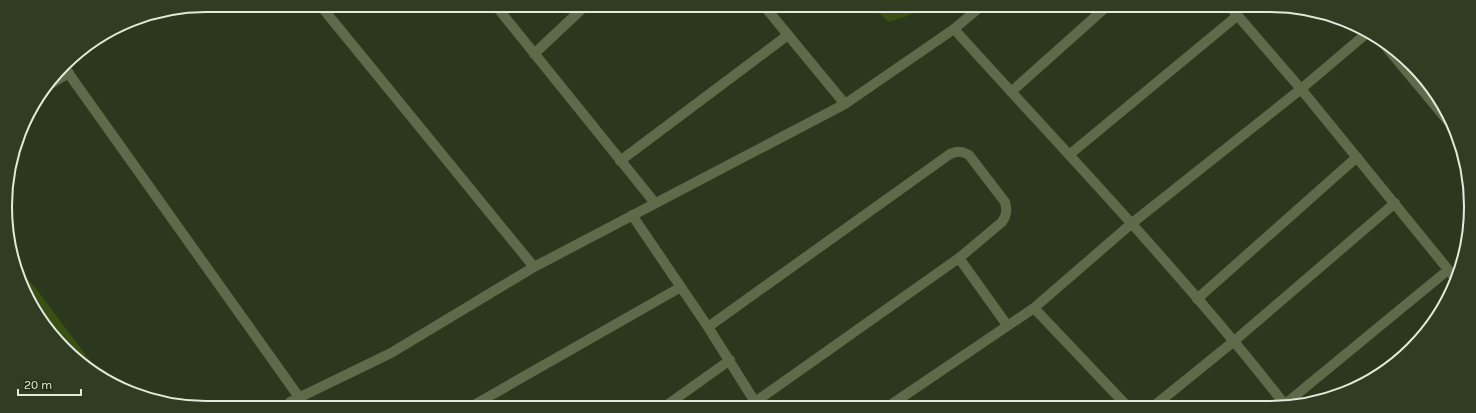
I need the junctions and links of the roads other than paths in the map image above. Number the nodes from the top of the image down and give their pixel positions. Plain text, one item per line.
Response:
1 (326, 12) edge
2 (501, 12) edge
3 (580, 12) edge
4 (769, 12) edge
5 (974, 12) edge
6 (1101, 12) edge
7 (1234, 12) edge
8 (954, 28) junction
9 (788, 35) junction
10 (1363, 36) edge
11 (534, 54) junction
12 (1396, 58) edge
13 (67, 71) edge
14 (1301, 89) junction
15 (1011, 92) junction
16 (845, 104) junction
17 (1438, 109) edge
18 (1069, 155) junction
19 (1357, 157) junction
20 (620, 161) junction
21 (655, 203) junction
22 (1395, 203) junction
23 (632, 216) junction
24 (1131, 224) junction
25 (959, 258) junction
26 (534, 267) junction
27 (1452, 274) edge
28 (681, 287) junction
29 (1196, 299) junction
30 (1034, 308) junction
31 (1007, 325) junction
32 (708, 327) junction
33 (1233, 342) junction
34 (730, 360) junction
35 (299, 397) junction
36 (1292, 399) edge
37 (292, 401) edge
38 (481, 401) edge
39 (673, 401) edge
40 (754, 401) edge
41 (760, 401) edge
42 (896, 401) edge
43 (1122, 401) edge
44 (1160, 401) edge
45 (1282, 401) edge

1 - 26 street
2 - 11 street
3 - 11 street
4 - 9 street
5 - 8 street
6 - 15 street
7 - 14 street
7 - 18 street
8 - 15 street
8 - 16 street
9 - 16 street
9 - 20 street
10 - 14 street
11 - 20 street
12 - 17 street
13 - 35 street
14 - 19 street
14 - 24 street
15 - 18 street
16 - 21 street
18 - 24 street
19 - 22 street
19 - 29 street
20 - 21 street
21 - 23 street
22 - 27 street
22 - 33 street
23 - 26 street
23 - 28 street
24 - 29 street
24 - 30 street
25 - 31 street
25 - 32 street
25 - 41 street
26 - 35 street
27 - 36 street
28 - 32 street
28 - 38 street
29 - 33 street
30 - 31 street
30 - 43 street
31 - 42 street
32 - 34 street
33 - 44 street
33 - 45 street
34 - 39 street
34 - 40 street
35 - 37 street

